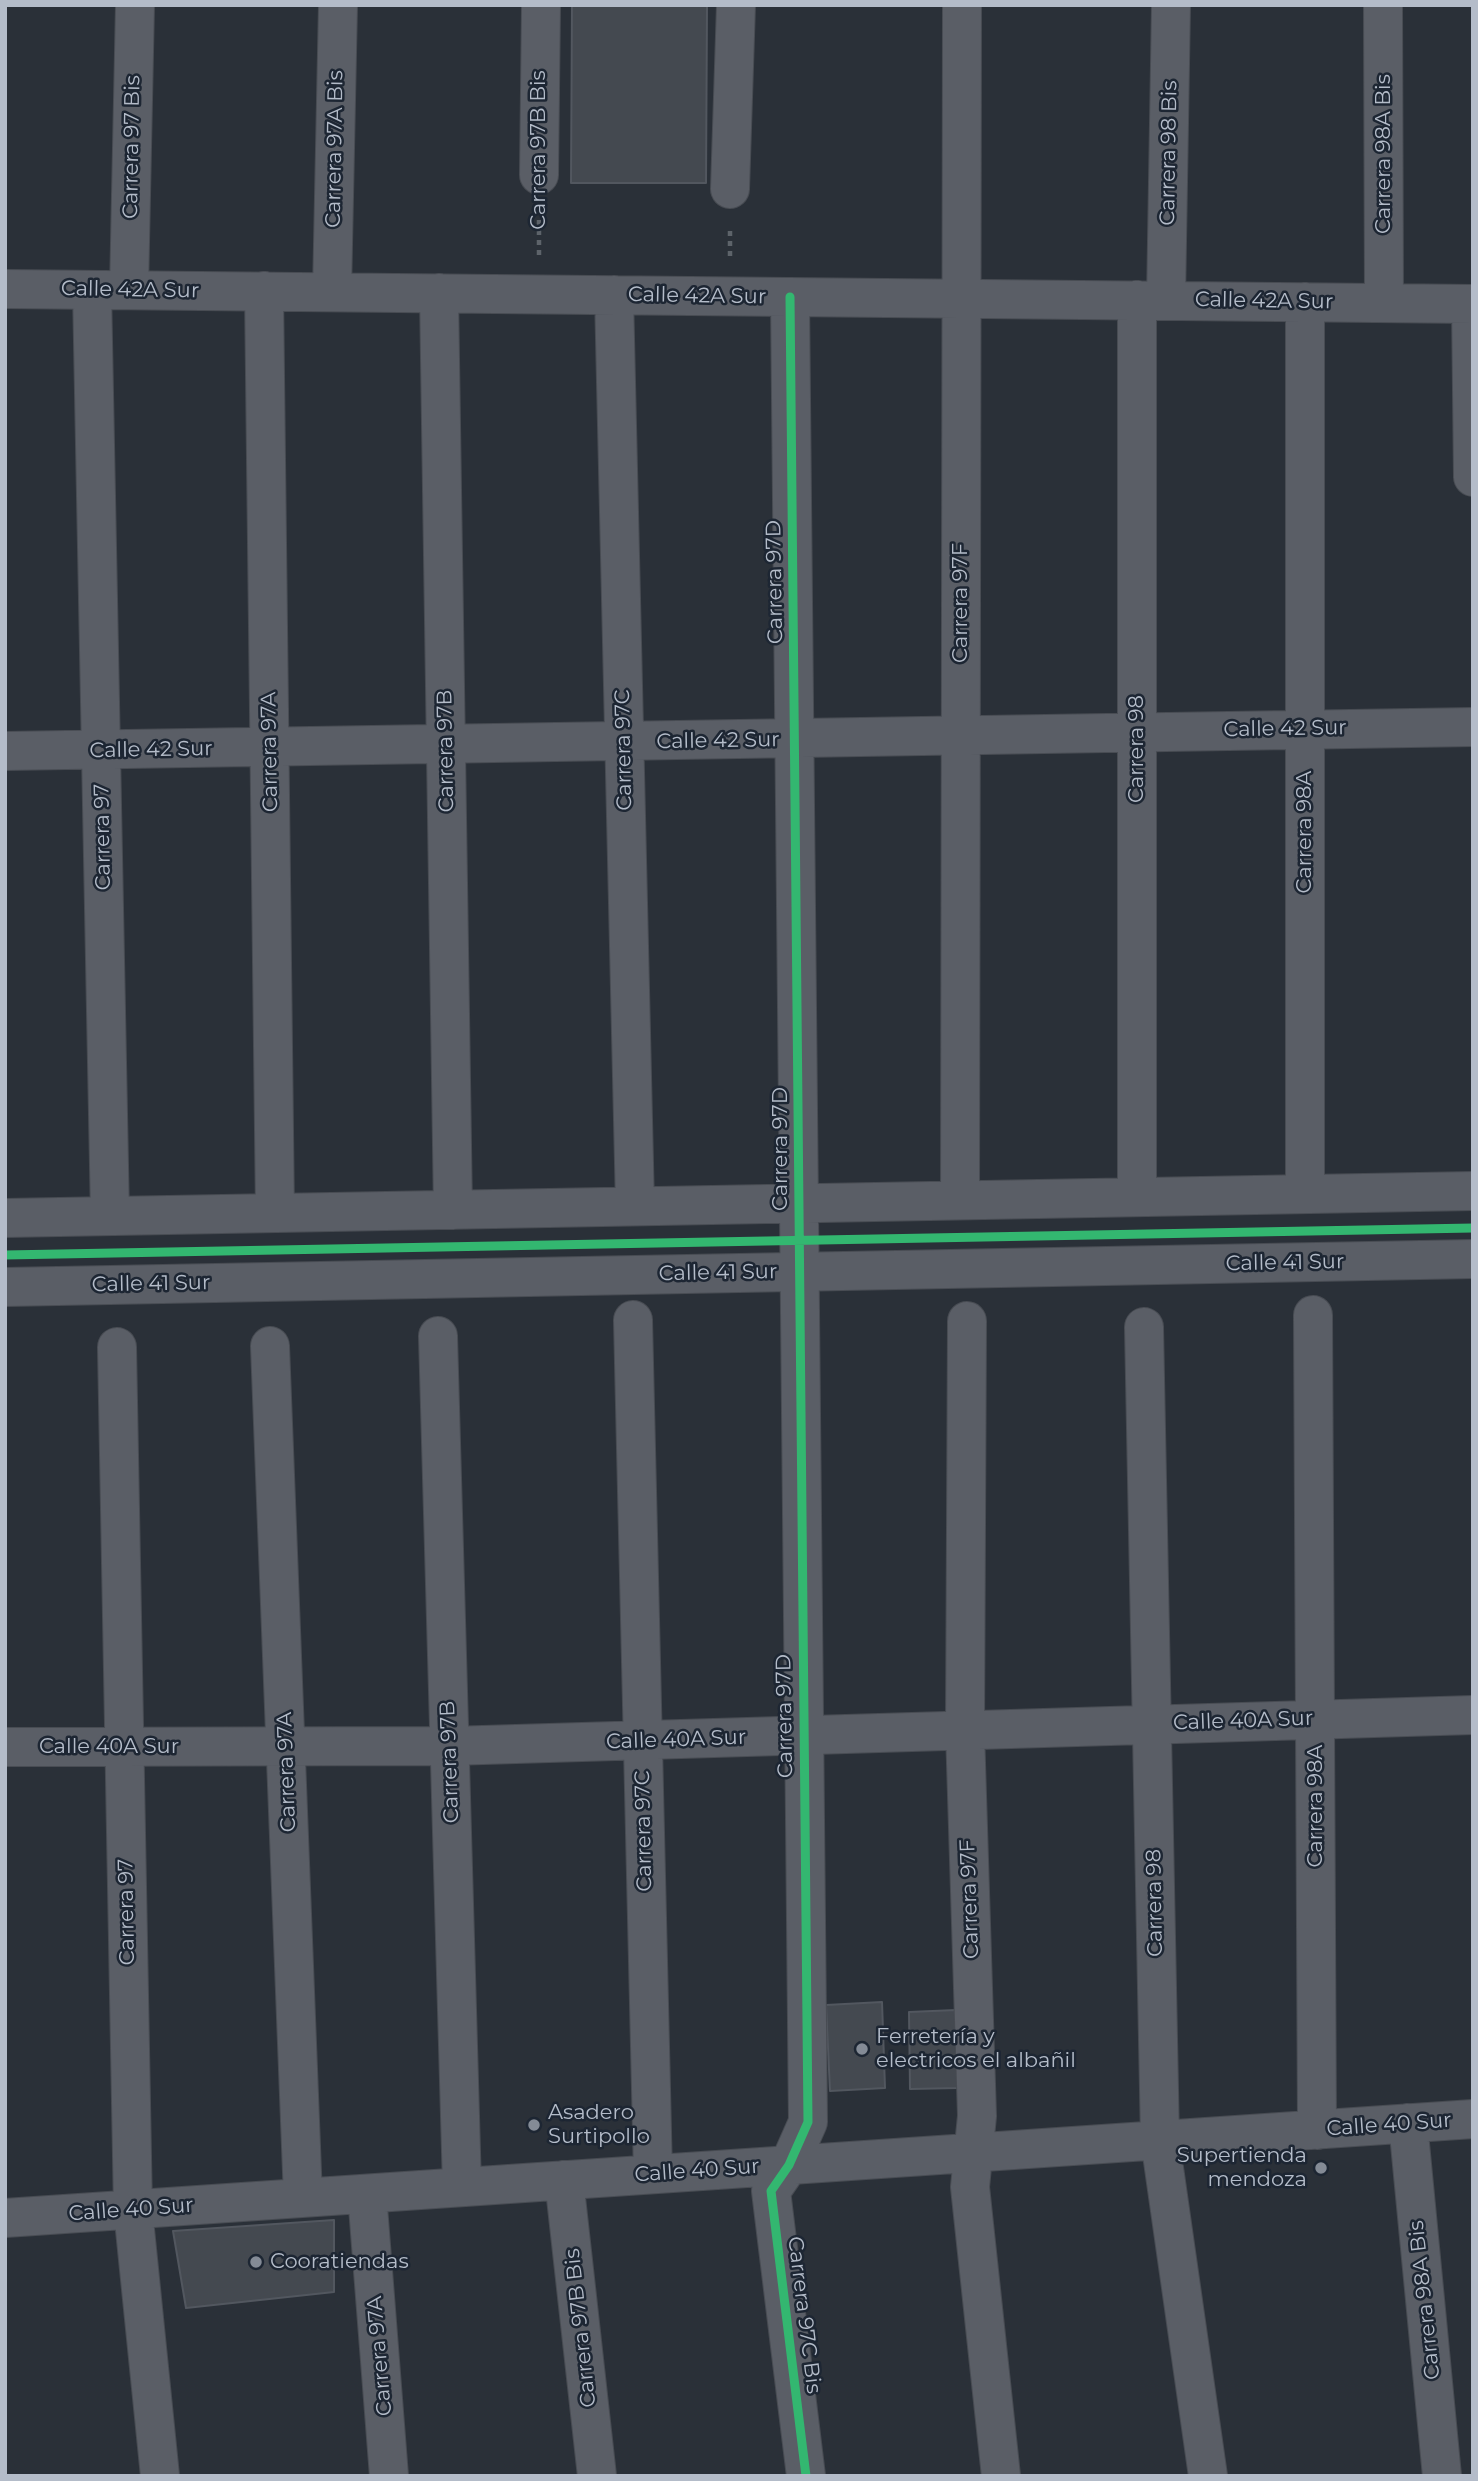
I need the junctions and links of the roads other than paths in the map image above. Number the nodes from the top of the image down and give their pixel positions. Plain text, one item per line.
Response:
1 (135, 5) edge
2 (338, 5) edge
3 (541, 5) edge
4 (736, 5) edge
5 (962, 5) edge
6 (1171, 5) edge
7 (1383, 5) edge
8 (539, 174) road end
9 (730, 189) road end
10 (5, 289) edge
11 (111, 290) junction
12 (264, 291) junction
13 (332, 292) junction
14 (439, 293) junction
15 (614, 295) junction
16 (790, 297) junction
17 (961, 299) junction
18 (1152, 300) junction
19 (1305, 302) junction
20 (1384, 303) junction
21 (1472, 304) edge
22 (1473, 477) edge
23 (1473, 727) edge
24 (1305, 729) junction
25 (1137, 732) junction
26 (961, 736) junction
27 (794, 740) junction
28 (624, 743) junction
29 (445, 745) junction
30 (270, 748) junction
31 (101, 750) junction
32 (5, 751) edge
33 (1473, 1191) edge
34 (1305, 1194) junction
35 (1137, 1197) junction
36 (961, 1200) junction
37 (799, 1203) junction
38 (635, 1206) junction
39 (453, 1210) junction
40 (275, 1213) junction
41 (110, 1216) junction
42 (5, 1218) edge
43 (1473, 1259) edge
44 (799, 1272) junction
45 (5, 1287) edge
46 (1313, 1315) dead end
47 (633, 1320) dead end
48 (967, 1321) dead end
49 (1144, 1327) dead end
50 (438, 1336) dead end
51 (270, 1346) dead end
52 (117, 1347) dead end
53 (1473, 1715) edge
54 (1315, 1718) junction
55 (1152, 1724) junction
56 (965, 1731) junction
57 (803, 1736) junction
58 (642, 1741) junction
59 (124, 1746) junction
60 (286, 1746) junction
61 (450, 1746) junction
62 (5, 1747) edge
63 (1473, 2119) edge
64 (1408, 2123) junction
65 (1317, 2130) junction
66 (1160, 2140) junction
67 (974, 2153) junction
68 (789, 2165) junction
69 (653, 2174) junction
70 (564, 2180) junction
71 (462, 2187) junction
72 (367, 2194) junction
73 (303, 2198) junction
74 (132, 2210) junction
75 (5, 2218) edge
76 (160, 2476) edge
77 (389, 2476) edge
78 (597, 2476) edge
79 (806, 2476) edge
80 (1001, 2476) edge
81 (1208, 2476) edge
82 (1442, 2476) edge

1 - 11 street, Carrera 97 Bis
2 - 13 street, Carrera 97A Bis
3 - 8 street, Carrera 97B Bis
4 - 9 street
5 - 17 street, Carrera 97F
6 - 18 street, Carrera 98 Bis
7 - 20 street, Carrera 98A Bis
10 - 11 street, Calle 42A Sur
11 - 12 street, Calle 42A Sur
11 - 31 street, Carrera 97
12 - 13 street, Calle 42A Sur
12 - 30 street, Carrera 97A
13 - 14 street, Calle 42A Sur
14 - 15 street, Calle 42A Sur
14 - 29 street, Carrera 97B
15 - 16 street, Calle 42A Sur
15 - 28 street, Carrera 97C
16 - 17 street, Calle 42A Sur
16 - 27 street, Carrera 97D
17 - 18 street, Calle 42A Sur
17 - 26 street, Carrera 97F
18 - 19 street, Calle 42A Sur
18 - 25 street, Carrera 98
19 - 20 street, Calle 42A Sur
19 - 24 street, Carrera 98A
20 - 21 street, Calle 42A Sur
21 - 22 street
23 - 24 street, Calle 42 Sur
24 - 25 street, Calle 42 Sur
24 - 34 street, Carrera 98A
25 - 26 street, Calle 42 Sur
25 - 35 street, Carrera 98
26 - 27 street, Calle 42 Sur
26 - 36 street, Carrera 97F
27 - 28 street, Calle 42 Sur
27 - 37 street, Carrera 97D
28 - 29 street, Calle 42 Sur
28 - 38 street, Carrera 97C
29 - 30 street, Calle 42 Sur
29 - 39 street, Carrera 97B
30 - 31 street, Calle 42 Sur
30 - 40 street, Carrera 97A
31 - 32 street, Calle 42 Sur
31 - 41 street, Carrera 97
33 - 34 street
34 - 35 street
35 - 36 street
36 - 37 street
37 - 38 street
37 - 44 street, Carrera 97D
38 - 39 street
39 - 40 street
40 - 41 street
41 - 42 street
43 - 44 street, Calle 41 Sur
44 - 45 street, Calle 41 Sur
44 - 57 street, Carrera 97D
46 - 54 street, Carrera 98A
47 - 58 street, Carrera 97C
48 - 56 street, Carrera 97F
49 - 55 street, Carrera 98
50 - 61 street, Carrera 97B
51 - 60 street, Carrera 97A
52 - 59 street, Carrera 97
53 - 54 street, Calle 40A Sur
54 - 55 street, Calle 40A Sur
54 - 65 street, Carrera 98A
55 - 56 street, Calle 40A Sur
55 - 66 street, Carrera 98
56 - 57 street, Calle 40A Sur
56 - 67 street, Carrera 97F
57 - 58 street, Calle 40A Sur
57 - 68 street, Carrera 97D
58 - 61 street, Calle 40A Sur
58 - 69 street, Carrera 97C
59 - 60 street, Calle 40A Sur
59 - 62 street, Calle 40A Sur
59 - 74 street, Carrera 97
60 - 61 street, Calle 40A Sur
60 - 73 street, Carrera 97A
61 - 71 street, Carrera 97B
63 - 64 street, Calle 40 Sur
64 - 65 street, Calle 40 Sur
64 - 82 street, Carrera 98A Bis
65 - 66 street, Calle 40 Sur
66 - 67 street, Calle 40 Sur
66 - 81 street, Carrera 98
67 - 68 street, Calle 40 Sur
67 - 80 street, Carrera 97F
68 - 69 street, Calle 40 Sur
68 - 79 street, Carrera 97C Bis
69 - 70 street, Calle 40 Sur
70 - 71 street, Calle 40 Sur
70 - 78 street, Carrera 97B Bis
71 - 72 street, Calle 40 Sur
72 - 73 street, Calle 40 Sur
72 - 77 street, Carrera 97A
73 - 74 street, Calle 40 Sur
74 - 75 street, Calle 40 Sur
74 - 76 street, Carrera 97

